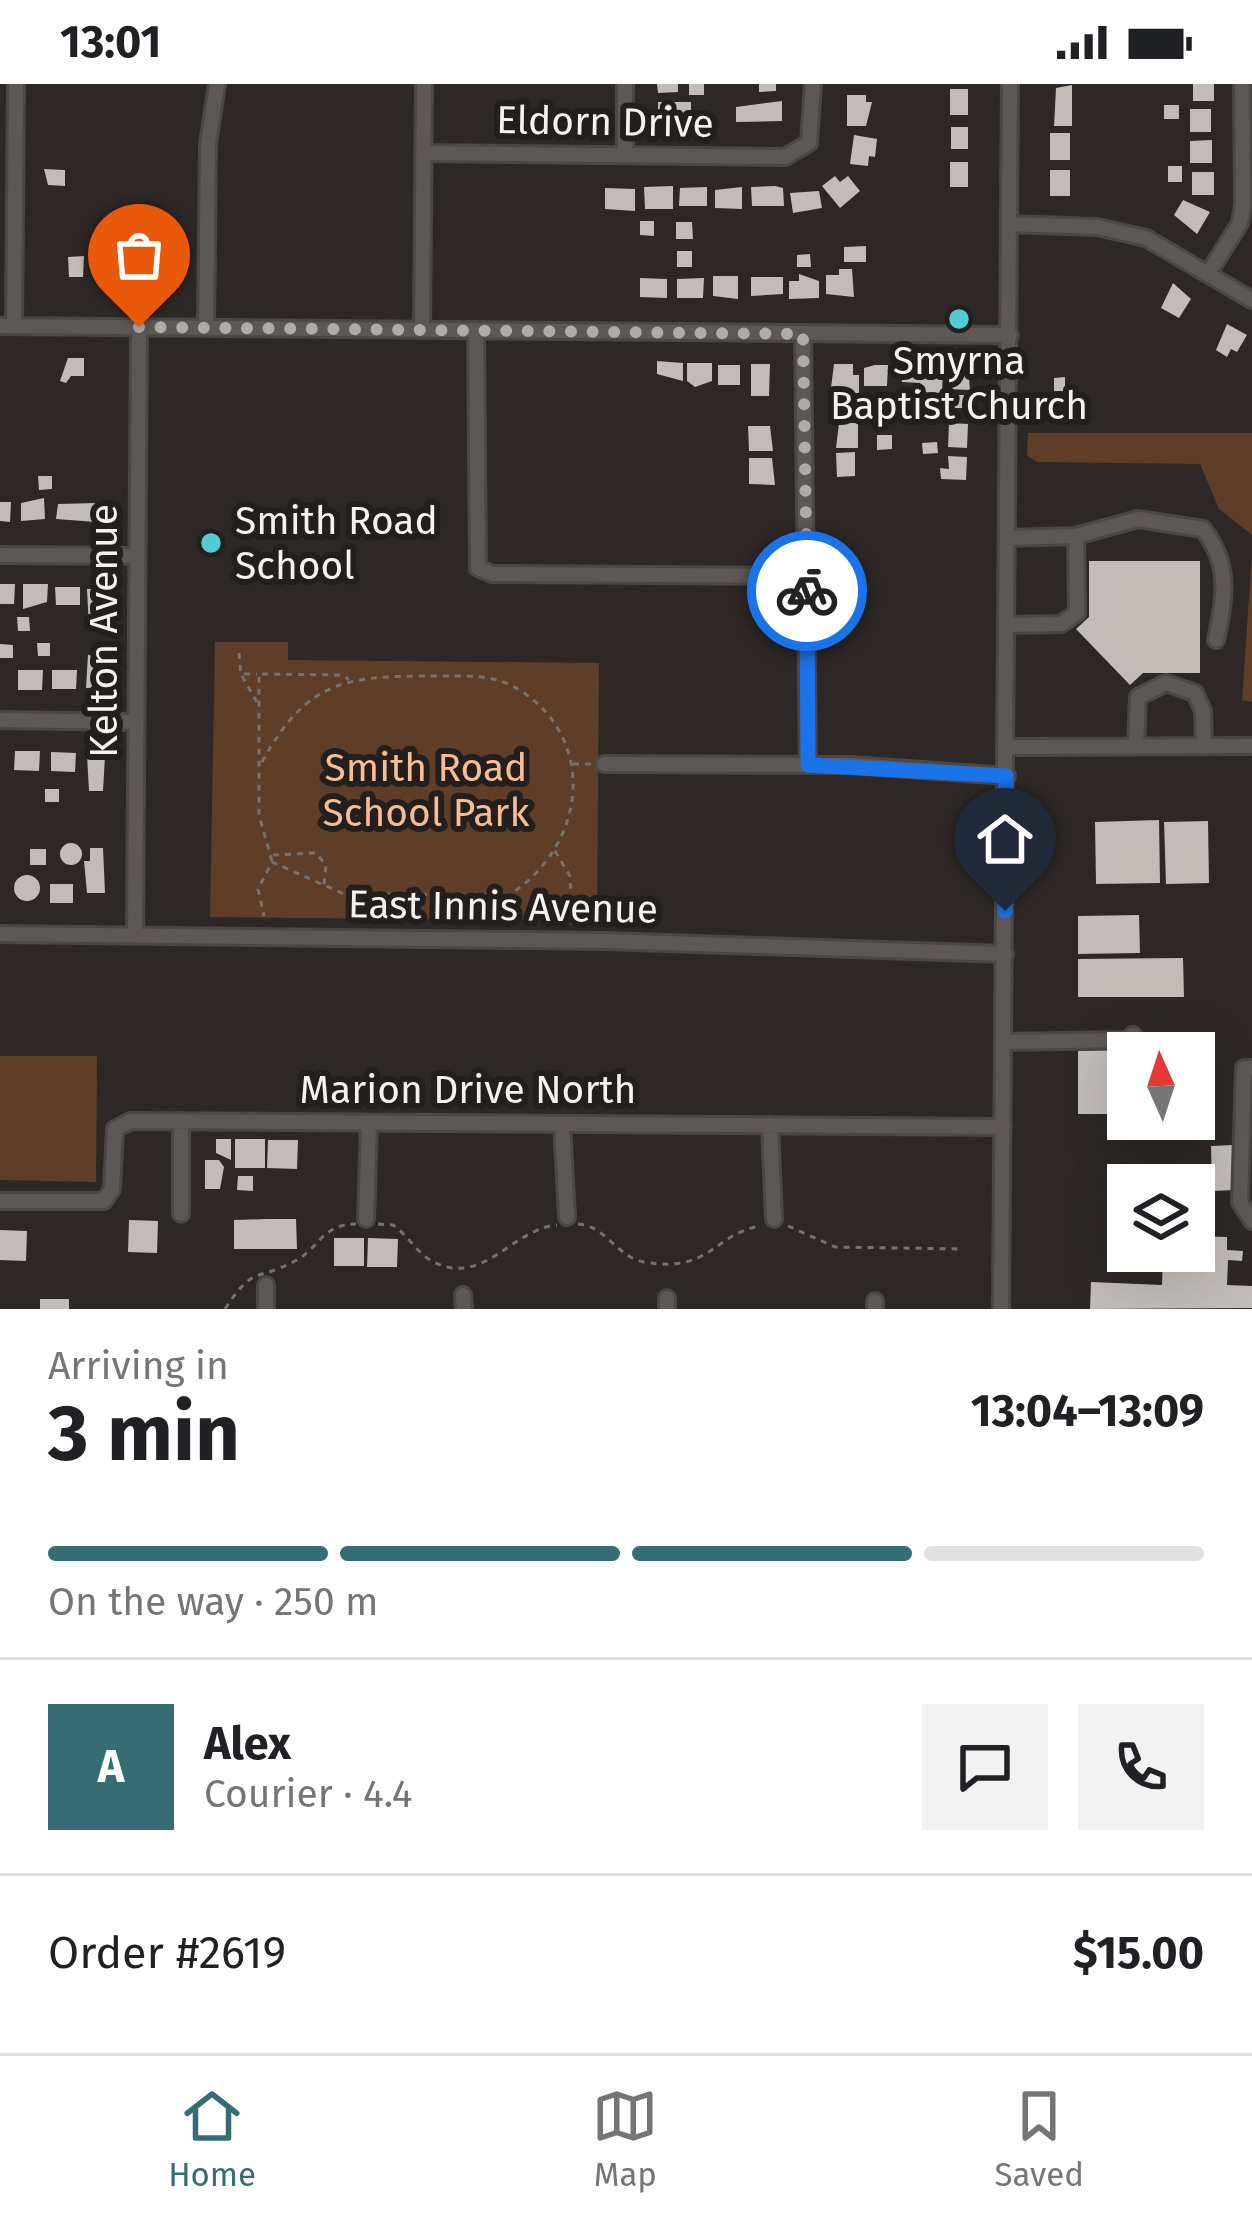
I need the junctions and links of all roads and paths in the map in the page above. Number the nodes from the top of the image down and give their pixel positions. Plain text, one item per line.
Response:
1 (16, 84) edge
2 (217, 84) edge
3 (424, 84) edge
4 (625, 84) edge
5 (813, 84) edge
6 (1010, 84) edge
7 (1242, 84) edge
8 (423, 153) junction
9 (625, 155) junction
10 (1010, 224) junction
11 (1208, 274) junction
12 (1252, 300) edge
13 (7, 326) edge
14 (139, 327) junction
15 (206, 328) junction
16 (422, 328) junction
17 (476, 329) junction
18 (803, 334) junction
19 (1010, 335) junction
20 (1076, 536) junction
21 (1009, 538) junction
22 (0, 555) edge
23 (135, 556) junction
24 (806, 576) junction
25 (1008, 625) junction
26 (1216, 640) dead end
27 (239, 653) dead end
28 (241, 674) junction
29 (259, 674) junction
30 (349, 680) junction
31 (259, 706) junction
32 (0, 720) edge
33 (136, 722) junction
34 (1136, 746) junction
35 (1204, 746) junction
36 (1252, 746) edge
37 (1007, 747) junction
38 (262, 762) dead end
39 (571, 764) junction
40 (604, 764) joint
41 (808, 765) junction
42 (1006, 776) junction
43 (554, 849) junction
44 (272, 855) junction
45 (272, 862) junction
46 (323, 887) junction
47 (265, 916) dead end
48 (0, 934) edge
49 (135, 935) junction
50 (572, 941) junction
51 (1004, 954) junction
52 (1107, 1040) edge
53 (1004, 1042) junction
54 (1252, 1068) edge
55 (181, 1121) junction
56 (369, 1123) junction
57 (562, 1124) junction
58 (770, 1125) junction
59 (1003, 1127) junction
60 (0, 1201) edge
61 (181, 1214) dead end
62 (567, 1217) dead end
63 (366, 1219) dead end
64 (774, 1220) dead end
65 (1252, 1221) edge
66 (963, 1249) dead end
67 (266, 1285) dead end
68 (225, 1309) edge
69 (266, 1309) edge
70 (1001, 1309) edge

1 - 13 street
2 - 15 street
3 - 8 street
4 - 9 street
5 - 9 street, Eldorn Drive
6 - 10 street
7 - 11 street
8 - 9 street, Eldorn Drive
8 - 16 street
10 - 11 street
10 - 19 street
11 - 12 street
13 - 14 street
14 - 15 street
14 - 23 street, Kelton Avenue
15 - 16 street
16 - 17 street
17 - 18 street
17 - 24 street
18 - 19 street
18 - 24 street
19 - 21 street
20 - 21 street
20 - 25 street
20 - 26 street
21 - 25 street
22 - 23 street
23 - 33 street, Kelton Avenue
24 - 41 street
25 - 37 street
27 - 28 path
28 - 29 path
28 - 31 path
29 - 30 path
29 - 31 path
30 - 38 path
30 - 39 path
31 - 44 path
32 - 33 street
33 - 49 street, Kelton Avenue
34 - 35 street
34 - 35 street
34 - 37 street
35 - 36 street
37 - 42 street
39 - 40 path
39 - 43 path
40 - 41 street
41 - 42 street
42 - 51 street
43 - 46 path
43 - 50 path
44 - 45 path
44 - 46 path
45 - 46 path
45 - 47 path
48 - 49 street, East Innis Avenue
49 - 50 street, East Innis Avenue
50 - 51 street, East Innis Avenue
51 - 53 street
52 - 53 street
53 - 59 street
54 - 65 street
55 - 56 street, Marion Drive North
55 - 60 street, Marion Drive North
55 - 61 street
56 - 57 street, Marion Drive North
56 - 63 street
57 - 58 street, Marion Drive North
57 - 62 street
58 - 59 street, Marion Drive North
58 - 64 street
59 - 70 street
66 - 68 path
67 - 69 street

